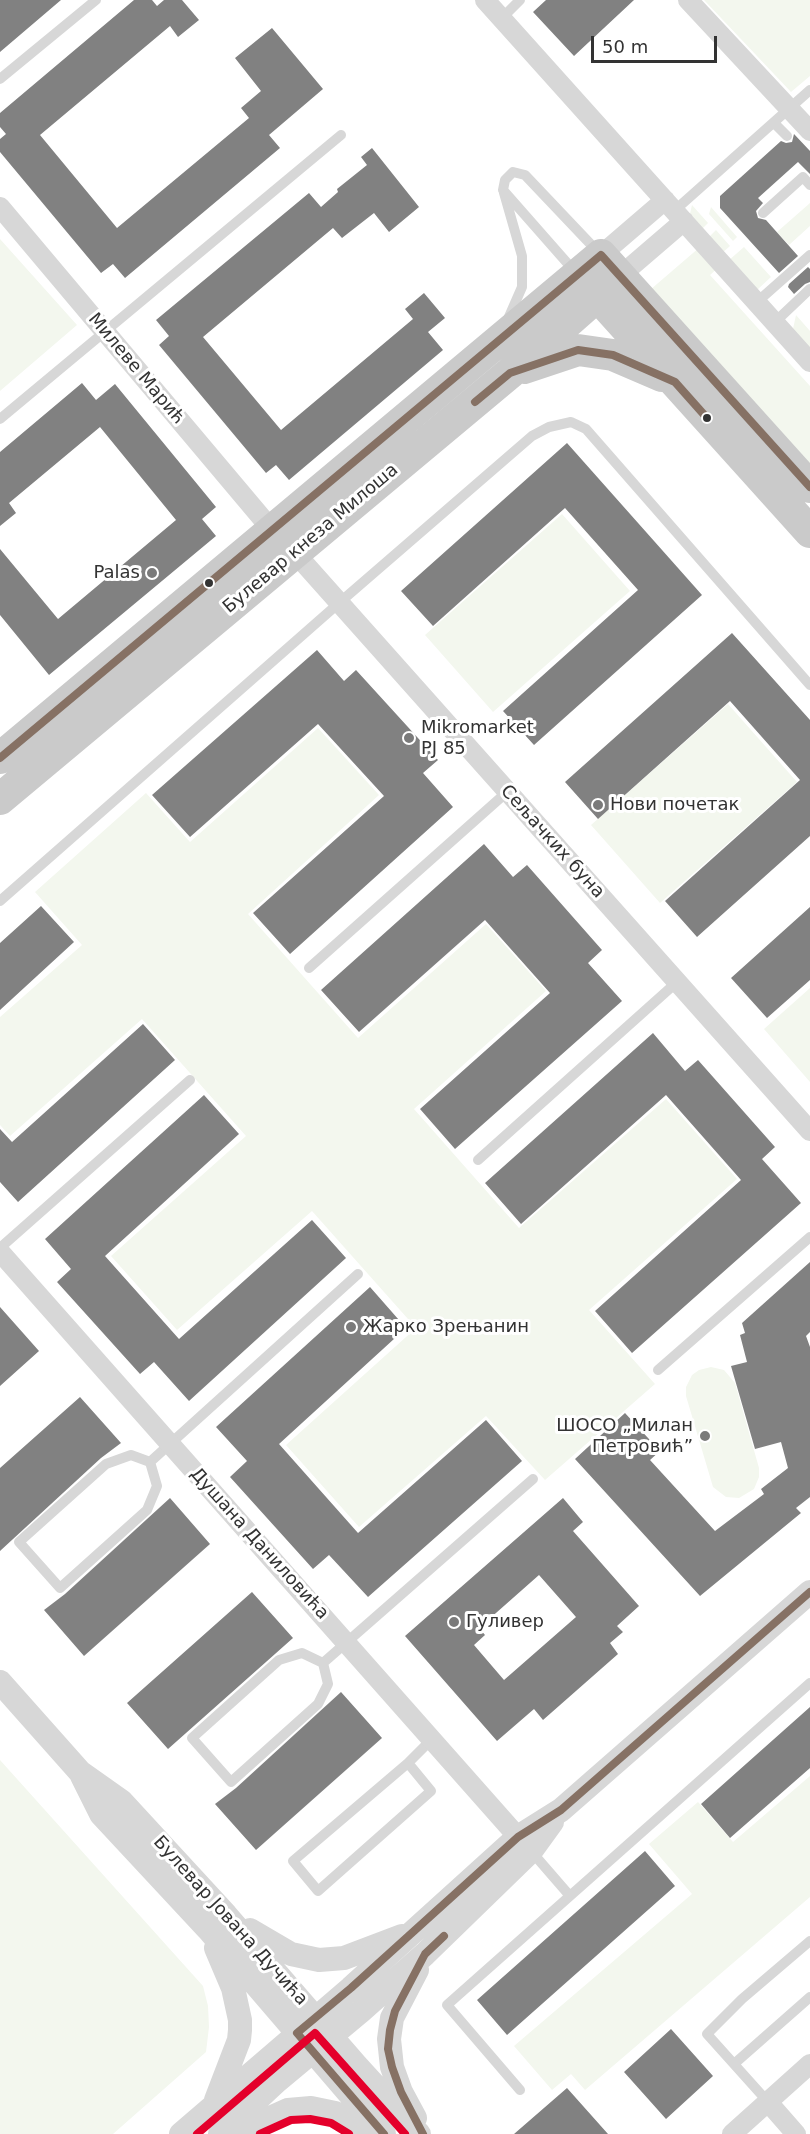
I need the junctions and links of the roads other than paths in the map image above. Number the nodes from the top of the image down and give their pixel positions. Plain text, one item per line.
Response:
1 (96, 0) edge
2 (485, 0) edge
3 (520, 0) edge
4 (688, 0) edge
5 (501, 18) junction
6 (0, 79) edge
7 (810, 90) edge
8 (790, 108) junction
9 (774, 123) junction
10 (810, 131) edge
11 (341, 135) dead end
12 (787, 136) dead end
13 (810, 185) edge
14 (503, 190) junction
15 (0, 207) edge
16 (674, 211) junction
17 (763, 213) dead end
18 (810, 255) edge
19 (599, 276) junction
20 (810, 289) edge
21 (757, 303) junction
22 (775, 322) junction
23 (105, 331) junction
24 (490, 348) junction
25 (810, 362) edge
26 (510, 373) junction
27 (675, 382) junction
28 (0, 419) edge
29 (808, 482) edge
30 (272, 530) junction
31 (810, 532) edge
32 (295, 552) junction
33 (339, 603) junction
34 (810, 685) edge
35 (0, 758) edge
36 (507, 792) junction
37 (0, 799) edge
38 (0, 901) edge
39 (309, 968) dead end
40 (677, 982) junction
41 (190, 1080) dead end
42 (810, 1131) edge
43 (478, 1160) dead end
44 (810, 1237) edge
45 (0, 1250) edge
46 (358, 1274) dead end
47 (658, 1370) dead end
48 (170, 1443) junction
49 (150, 1461) junction
50 (533, 1479) dead end
51 (810, 1592) edge
52 (347, 1642) junction
53 (323, 1663) junction
54 (0, 1682) edge
55 (810, 1683) edge
56 (432, 1739) junction
57 (408, 1763) junction
58 (525, 1844) junction
59 (570, 1896) junction
60 (217, 1922) junction
61 (413, 1933) junction
62 (810, 1941) edge
63 (425, 1954) junction
64 (810, 1997) edge
65 (314, 2035) junction
66 (734, 2064) junction
67 (810, 2064) edge
68 (520, 2090) dead end
69 (768, 2102) junction
70 (214, 2104) junction
71 (181, 2134) edge
72 (220, 2134) edge
73 (225, 2134) edge
74 (369, 2134) edge
75 (384, 2134) edge
76 (421, 2134) edge
77 (732, 2134) edge
78 (796, 2134) edge

1 - 6 lane
2 - 5 street
3 - 5 lane
4 - 8 street
5 - 16 street
7 - 8 lane
8 - 9 lane
8 - 10 street
9 - 12 lane
9 - 16 lane
11 - 23 lane
13 - 17 lane
14 - 19 lane
14 - 19 lane
14 - 24 lane
15 - 23 street, Милеве Марић
16 - 19 street
16 - 19 street
16 - 21 street
18 - 21 lane
19 - 24 main road, Булевар кнеза Милоша
19 - 26 main road, Булевар кнеза Милоша
19 - 27 main road
19 - 29 main road
20 - 22 lane
21 - 22 street
22 - 25 street
23 - 28 lane
23 - 30 street, Милеве Марић
24 - 30 main road, Булевар кнеза Милоша
26 - 27 main road
26 - 32 main road, Булевар кнеза Милоша
27 - 31 main road
30 - 35 main road, Булевар кнеза Милоша
32 - 33 street, Сељачких буна
32 - 37 main road, Булевар кнеза Милоша
33 - 34 lane
33 - 36 street, Сељачких буна
33 - 38 lane
36 - 39 lane
36 - 40 street, Сељачких буна
40 - 42 street, Сељачких буна
40 - 43 lane
41 - 45 lane
44 - 47 lane
45 - 48 street, Душана Даниловића
46 - 48 lane
48 - 49 lane
48 - 52 street, Душана Даниловића
49 - 49 lane
50 - 52 lane
51 - 58 street
52 - 53 lane
52 - 56 street, Душана Даниловића
53 - 53 lane
54 - 60 street, Булевар Јована Дучића
55 - 59 lane
56 - 57 lane
56 - 58 street, Душана Даниловића
57 - 57 lane
58 - 59 lane
58 - 61 street
58 - 63 street
59 - 68 lane
60 - 61 street
60 - 65 street, Булевар Јована Дучића
60 - 70 street
61 - 65 street
62 - 66 lane
63 - 65 street
63 - 76 street
64 - 66 lane
65 - 70 street
65 - 72 street
65 - 75 street, Булевар Јована Дучића
65 - 76 street, Булевар Јована Дучића
66 - 69 lane
67 - 69 street
69 - 77 street
69 - 78 street
70 - 71 street
73 - 74 street

